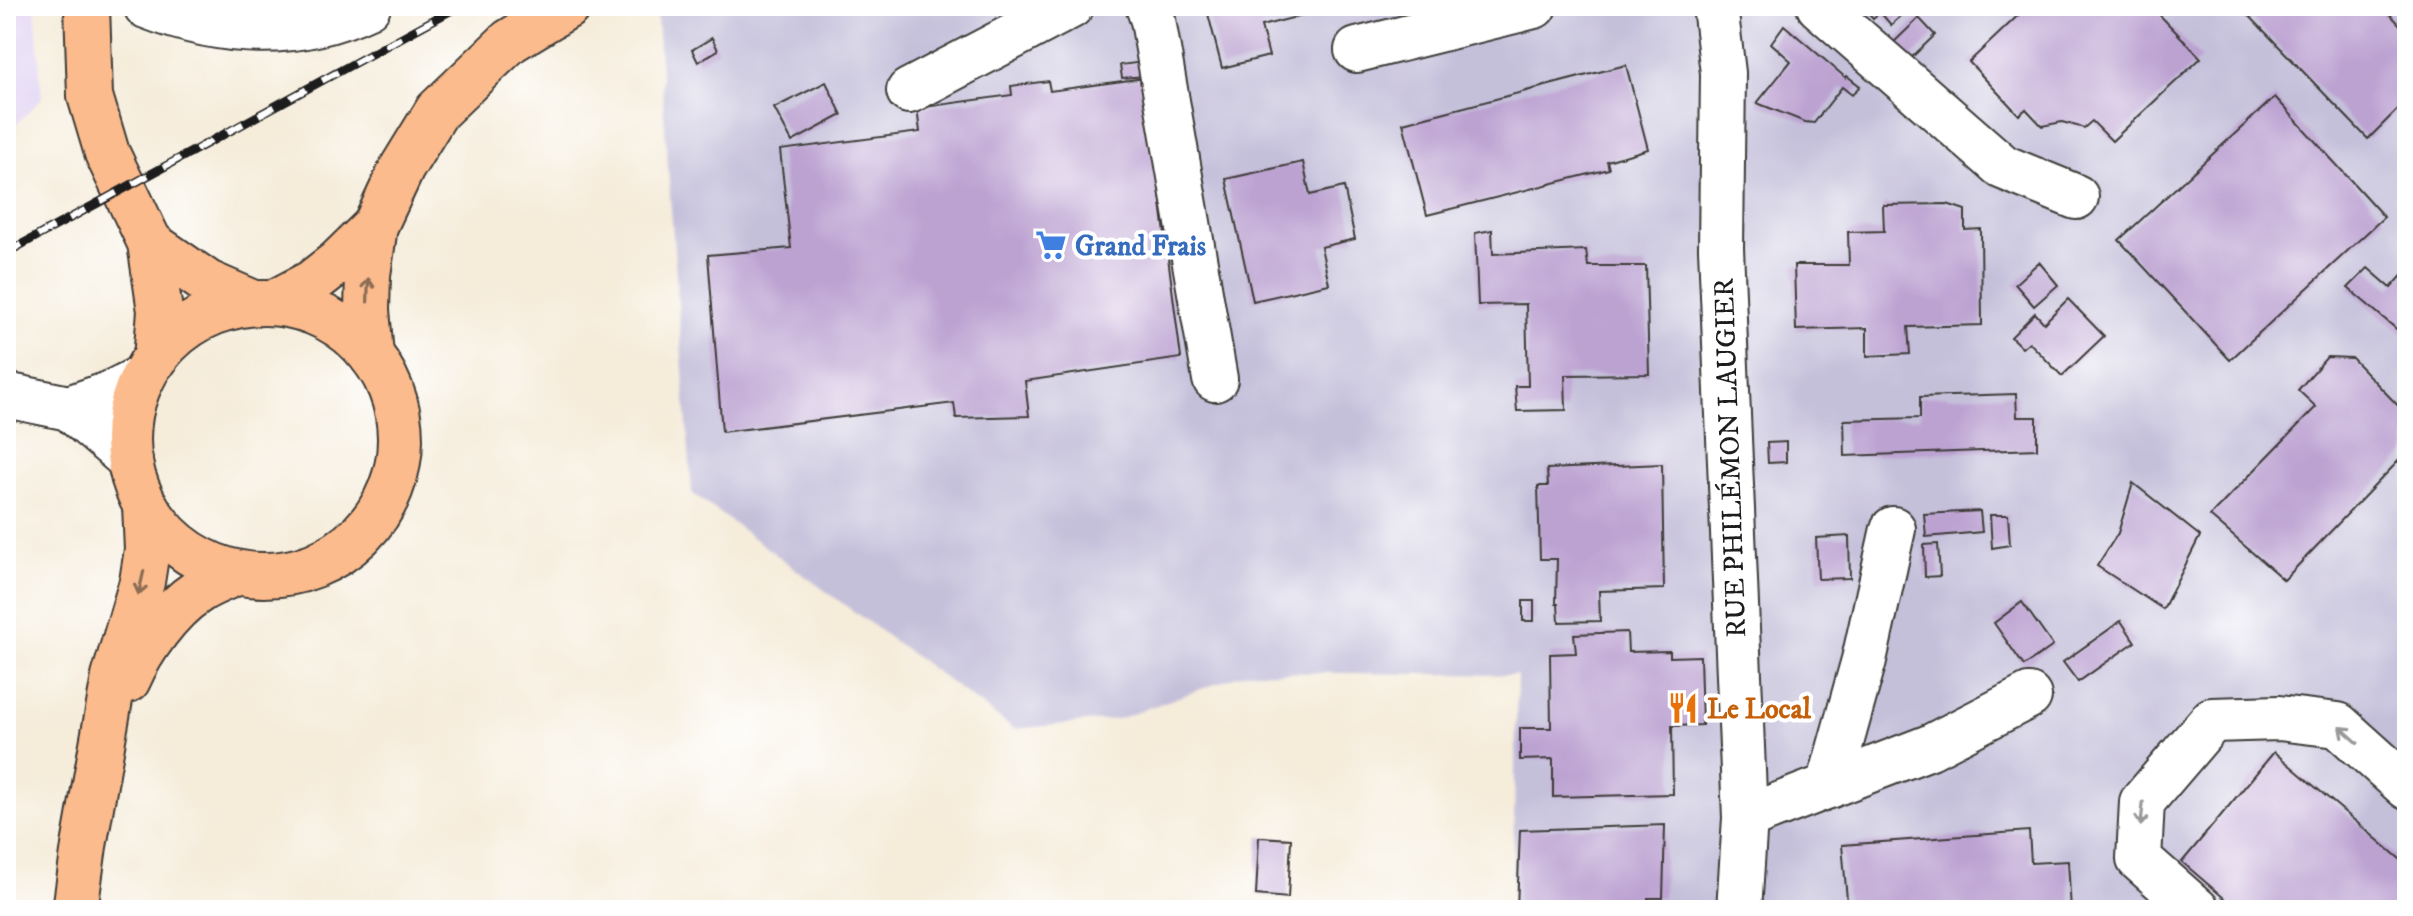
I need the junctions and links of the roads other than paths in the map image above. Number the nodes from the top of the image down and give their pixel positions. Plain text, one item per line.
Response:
1 (87, 6) edge
2 (146, 6) edge
3 (368, 6) edge
4 (568, 6) edge
5 (1071, 6) edge
6 (1148, 6) edge
7 (1534, 6) edge
8 (1715, 6) edge
9 (1819, 6) edge
10 (1357, 50) dead end
11 (909, 91) dead end
12 (2076, 197) dead end
13 (375, 226) junction
14 (150, 243) junction
15 (263, 303) junction
16 (371, 355) junction
17 (150, 367) junction
18 (1215, 379) dead end
19 (6, 395) edge
20 (69, 408) junction
21 (130, 460) junction
22 (145, 505) junction
23 (1893, 529) dead end
24 (236, 573) junction
25 (2029, 696) dead end
26 (103, 741) junction
27 (1829, 786) junction
28 (2407, 787) edge
29 (1745, 818) junction
30 (75, 910) edge
31 (1739, 910) edge
32 (2197, 910) edge

1 - 14 main road
2 - 3 street
4 - 13 main road
5 - 11 street
6 - 18 street
7 - 10 street
8 - 29 street, RUE PHILÉMON LAUGIER
9 - 12 street
13 - 15 main road
16 -> 13 main road
14 - 15 main road
14 - 17 main road
15 - 16 main road
15 - 17 main road
16 - 24 main road
17 - 20 street
17 - 21 main road
19 - 20 street
20 - 21 street
21 - 22 main road
22 - 24 main road
22 -> 26 main road
23 - 27 street
24 - 26 main road
25 - 27 street
26 - 30 main road
27 - 29 street
28 -> 32 street
29 - 31 street, RUE PHILÉMON LAUGIER

